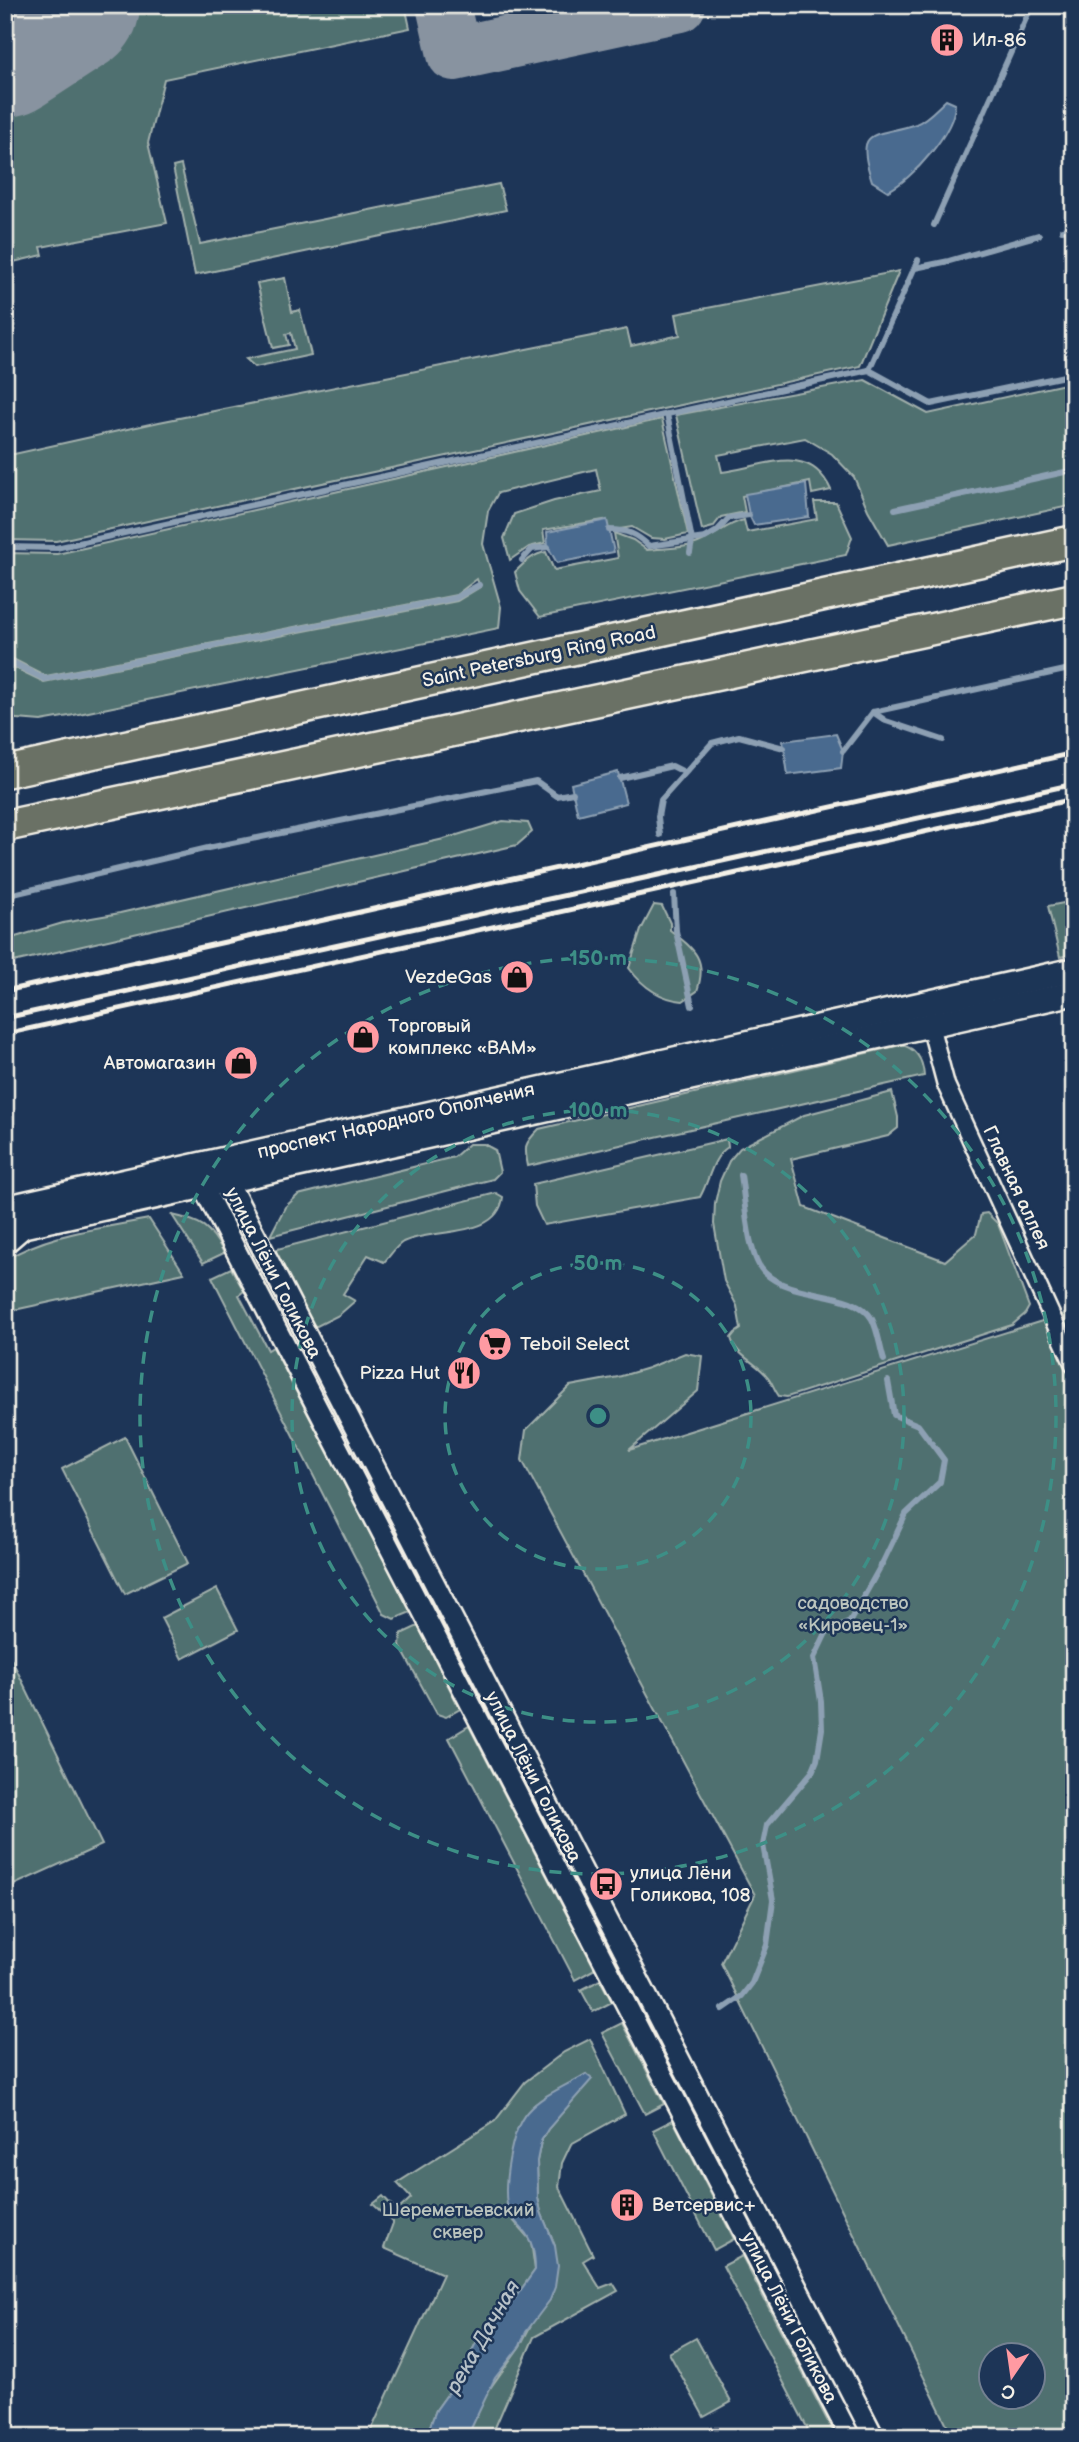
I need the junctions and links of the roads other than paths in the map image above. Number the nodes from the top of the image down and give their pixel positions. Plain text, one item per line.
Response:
1 (1074, 541) edge
2 (1074, 599) edge
3 (5, 772) edge
4 (5, 826) edge
5 (1074, 970) edge
6 (1074, 993) edge
7 (930, 1025) junction
8 (208, 1162) junction
9 (228, 1182) junction
10 (203, 1187) junction
11 (5, 1208) edge
12 (30, 1225) junction
13 (5, 1230) edge
14 (5, 1246) edge
15 (1074, 1365) edge
16 (850, 2437) edge
17 (874, 2437) edge

1 - 3 highway, Saint Petersburg Ring Road
2 - 4 highway
5 - 8 main road, проспект Народного Ополчения
6 - 7 main road, проспект Народного Ополчения
7 - 9 main road, проспект Народного Ополчения
7 - 15 street, Главная аллея
8 - 9 street, улица Лёни Голикова
8 - 10 street, улица Лёни Голикова
8 - 11 main road, проспект Народного Ополчения
9 - 10 main road, проспект Народного Ополчения
9 - 17 street, улица Лёни Голикова
10 - 12 main road, проспект Народного Ополчения
10 - 16 street, улица Лёни Голикова
12 - 13 main road, проспект Народного Ополчения
12 - 14 street

